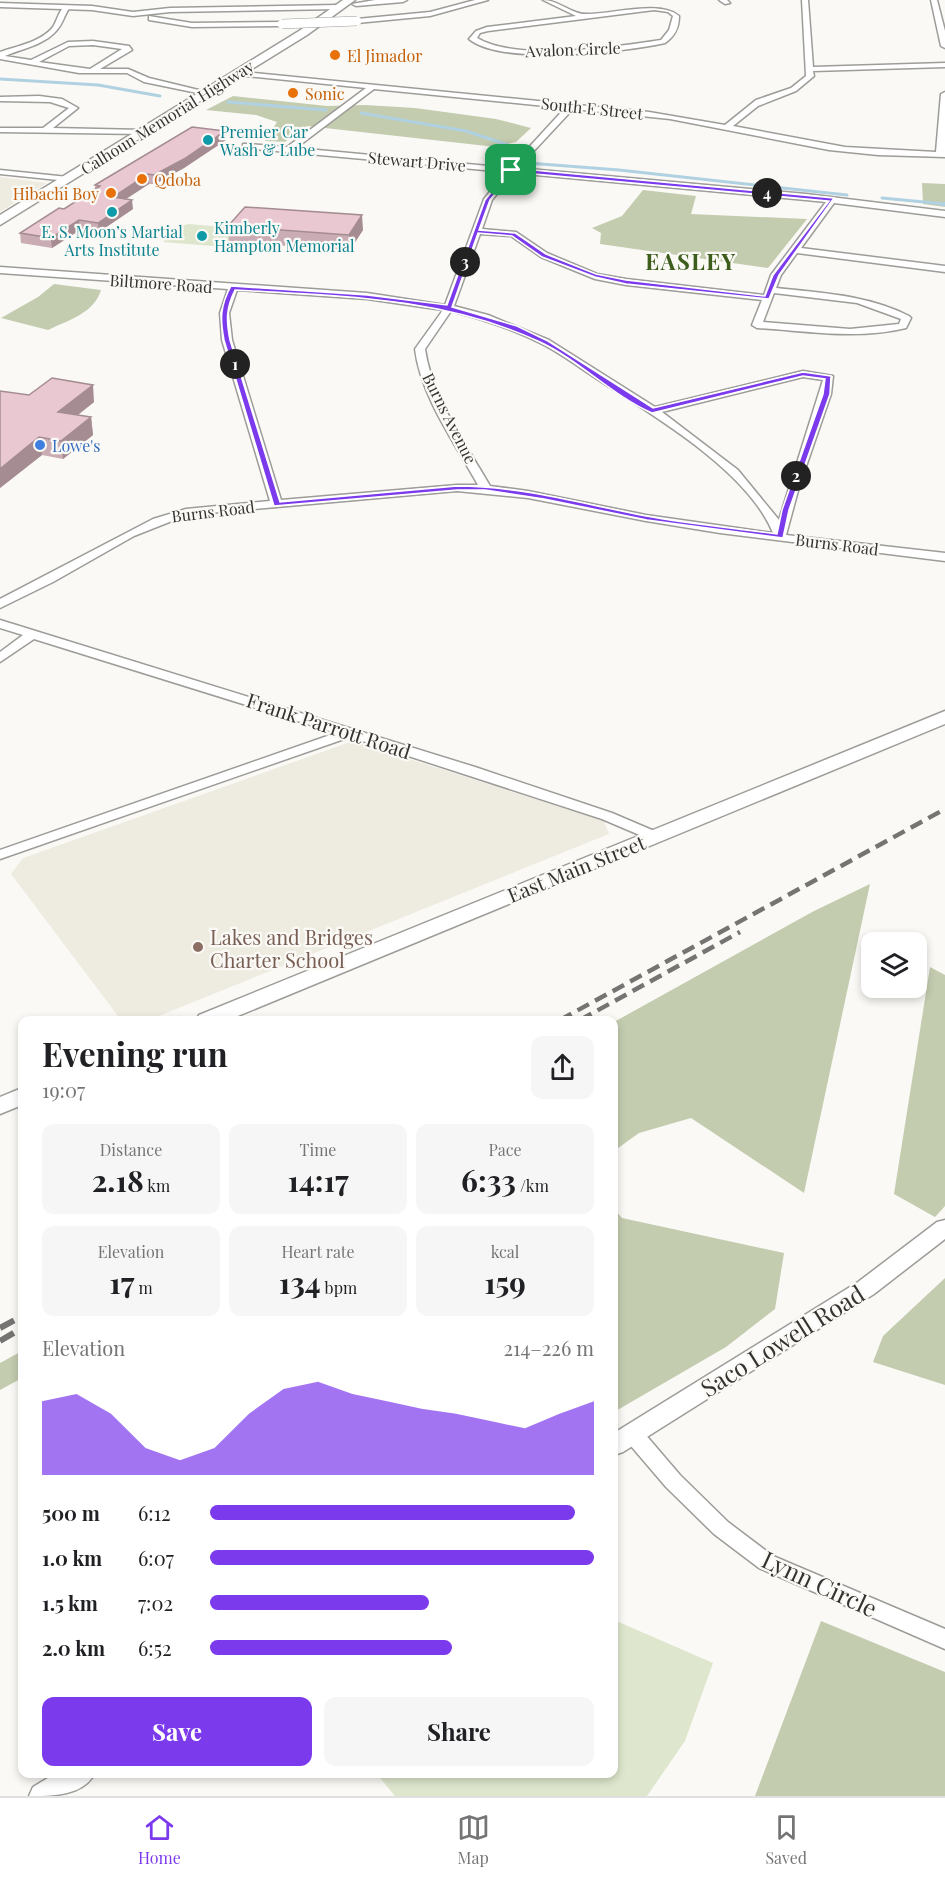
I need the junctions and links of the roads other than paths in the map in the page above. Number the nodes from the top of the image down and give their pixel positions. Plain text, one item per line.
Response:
1 (403, 0) edge
2 (482, 0) edge
3 (546, 0) edge
4 (805, 0) edge
5 (934, 0) edge
6 (356, 1) edge
7 (0, 5) edge
8 (67, 7) junction
9 (338, 8) junction
10 (229, 10) junction
11 (133, 14) junction
12 (582, 16) junction
13 (232, 26) junction
14 (303, 33) junction
15 (0, 46) edge
16 (945, 46) edge
17 (16, 48) junction
18 (0, 56) edge
19 (31, 63) junction
20 (0, 64) edge
21 (945, 65) edge
22 (810, 69) junction
23 (93, 70) junction
24 (80, 71) junction
25 (33, 73) dead end
26 (237, 73) junction
27 (42, 74) dead end
28 (371, 88) junction
29 (207, 93) junction
30 (945, 94) edge
31 (0, 99) edge
32 (571, 106) junction
33 (728, 126) junction
34 (0, 130) edge
35 (43, 132) junction
36 (143, 132) junction
37 (246, 146) dead end
38 (289, 150) junction
39 (942, 155) edge
40 (511, 170) junction
41 (0, 172) edge
42 (68, 179) junction
43 (832, 200) junction
44 (945, 214) edge
45 (0, 221) edge
46 (475, 231) junction
47 (795, 250) junction
48 (945, 269) edge
49 (0, 270) edge
50 (233, 288) junction
51 (769, 294) junction
52 (449, 308) junction
53 (652, 411) junction
54 (485, 488) junction
55 (277, 504) junction
56 (780, 537) junction
57 (945, 556) edge
58 (0, 604) edge
59 (0, 624) edge
60 (34, 633) junction
61 (0, 658) edge
62 (945, 717) edge
63 (351, 732) junction
64 (654, 836) junction
65 (0, 855) edge
66 (217, 1016) edge
67 (18, 1098) edge
68 (0, 1106) edge
69 (945, 1228) edge
70 (623, 1439) edge
71 (945, 1639) edge
72 (73, 1778) edge
73 (43, 1796) edge

1 - 6 street
2 - 13 street, bridge
3 - 12 street, Avalon Circle
4 - 22 street
5 - 16 street
6 - 9 highway, Calhoun Memorial Highway
6 - 14 highway, Calhoun Memorial Highway
7 - 8 street
8 - 11 street
8 - 17 street
9 - 10 street
9 - 14 highway, Calhoun Memorial Highway
10 - 11 street
10 - 13 street
11 - 13 street
12 - 12 street, Avalon Circle
14 - 26 highway, Calhoun Memorial Highway
15 - 17 street
17 - 18 street
18 - 19 street
19 - 23 street
19 - 24 street
20 - 25 street
21 - 22 street
22 - 33 street
23 - 24 street
23 - 29 street
24 - 27 street
26 - 28 street, South E Street
26 - 29 highway, Calhoun Memorial Highway
28 - 32 street, South E Street
28 - 38 street
29 - 36 highway, Calhoun Memorial Highway
30 - 39 street
31 - 35 street
32 - 33 street, South E Street
32 - 40 street, Burns Avenue
33 - 39 street, South E Street
34 - 35 street
35 - 36 street
36 - 42 highway, Calhoun Memorial Highway
37 - 38 street, Stewart Drive
38 - 40 street, Stewart Drive
40 - 43 street, Stewart Drive
40 - 46 street, Burns Avenue
41 - 42 street
42 - 45 highway, Calhoun Memorial Highway
43 - 44 street, Stewart Drive
43 - 47 street
46 - 51 street
46 - 52 street, Burns Avenue
47 - 48 street
47 - 51 street
49 - 50 street, Biltmore Road
50 - 52 street, Biltmore Road
50 - 55 street
51 - 51 street
52 - 53 street, Biltmore Road
52 - 54 street, Burns Avenue
53 - 56 street, Biltmore Road
53 - 56 street
54 - 55 street, Burns Road
54 - 56 street, Burns Road
55 - 58 street, Burns Road
56 - 57 street, Burns Road
59 - 60 street, Frank Parrott Road
60 - 61 street
60 - 63 street, Frank Parrott Road
62 - 64 main road, East Main Street
63 - 64 street, Frank Parrott Road
63 - 65 street
64 - 66 main road, East Main Street
67 - 68 main road
69 - 70 street, Saco Lowell Road
70 - 71 street, Lynn Circle
72 - 73 street

